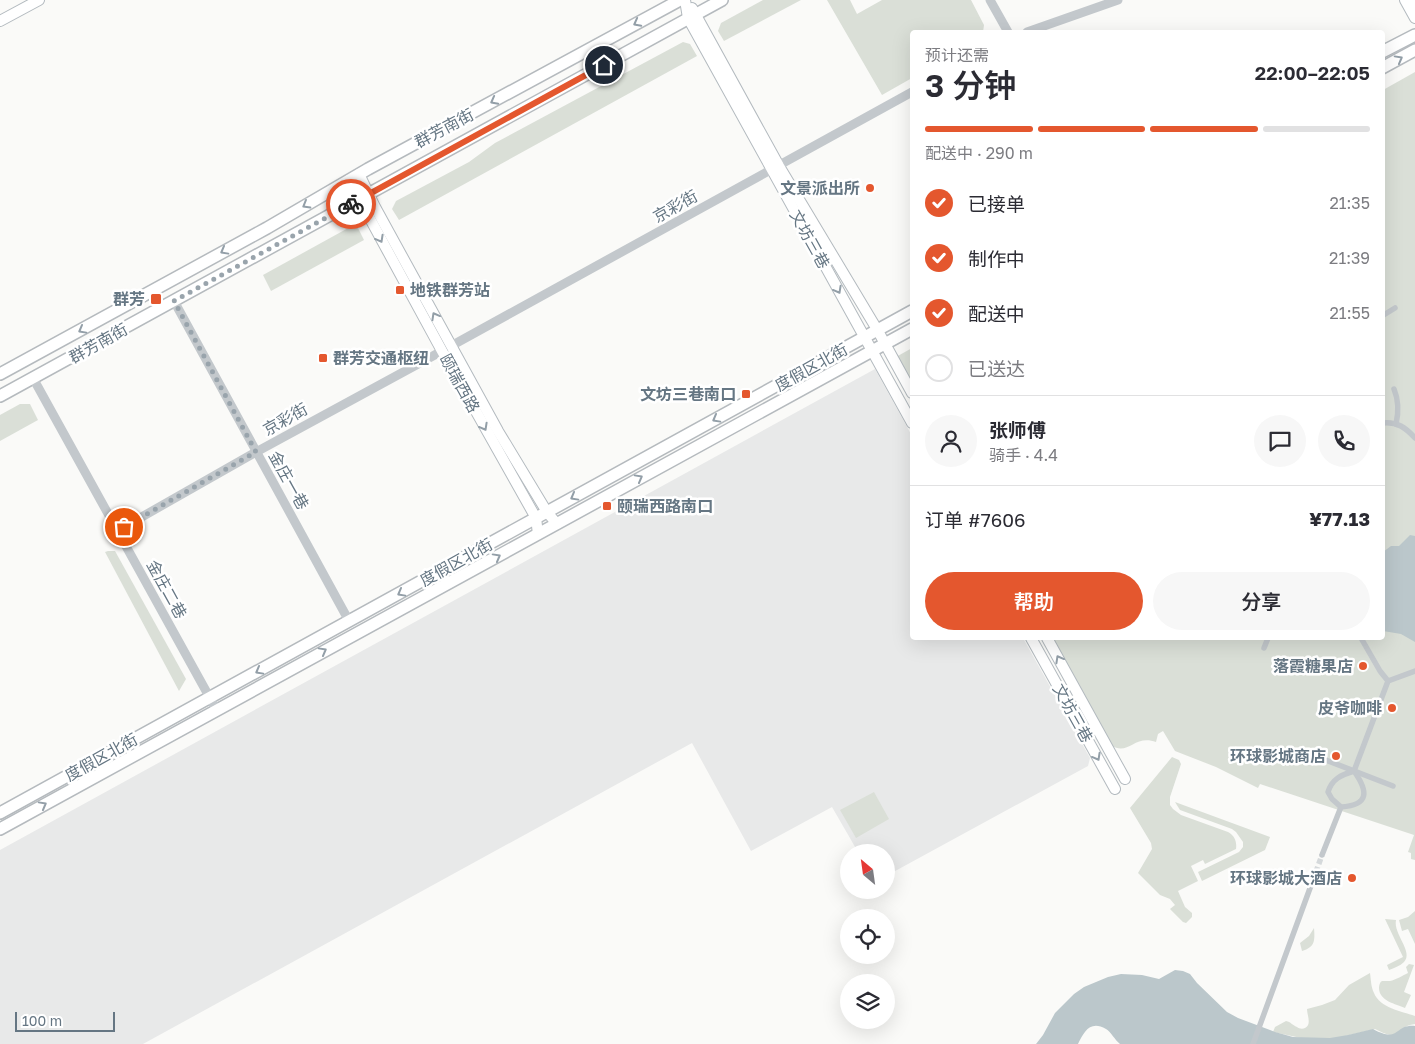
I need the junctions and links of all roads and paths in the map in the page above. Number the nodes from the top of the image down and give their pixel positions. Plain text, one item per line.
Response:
1 (26, 0) edge
2 (39, 0) edge
3 (680, 0) edge
4 (685, 0) edge
5 (722, 0) edge
6 (990, 0) edge
7 (1118, 0) edge
8 (1405, 0) edge
9 (0, 14) edge
10 (692, 16) junction
11 (1415, 18) edge
12 (0, 21) edge
13 (1007, 30) edge
14 (1033, 30) edge
15 (1415, 35) edge
16 (1385, 50) edge
17 (1415, 50) edge
18 (1385, 66) edge
19 (910, 93) edge
20 (776, 167) junction
21 (354, 177) junction
22 (364, 197) junction
23 (174, 301) junction
24 (1395, 308) dead end
25 (910, 312) edge
26 (1385, 314) edge
27 (910, 330) edge
28 (878, 331) junction
29 (865, 338) junction
30 (885, 344) junction
31 (446, 349) junction
32 (873, 350) junction
33 (0, 374) edge
34 (33, 378) junction
35 (1394, 389) dead end
36 (910, 390) edge
37 (0, 396) edge
38 (910, 419) edge
39 (1385, 422) edge
40 (1396, 424) junction
41 (1415, 438) edge
42 (256, 452) junction
43 (547, 512) junction
44 (536, 518) junction
45 (557, 524) junction
46 (117, 531) junction
47 (538, 534) junction
48 (349, 621) junction
49 (1031, 640) edge
50 (1048, 640) edge
51 (1267, 640) edge
52 (1362, 640) edge
53 (1264, 648) dead end
54 (1415, 671) edge
55 (1388, 681) junction
56 (238, 682) junction
57 (244, 694) junction
58 (210, 698) junction
59 (216, 709) junction
60 (181, 714) junction
61 (186, 726) junction
62 (1318, 758) dead end
63 (1354, 771) junction
64 (1125, 779) dead end
65 (1393, 786) dead end
66 (1115, 789) dead end
67 (1341, 807) junction
68 (0, 813) edge
69 (0, 829) edge
70 (1322, 856) tunnel mouth
71 (1313, 880) tunnel mouth
72 (1253, 1044) edge

1 - 9 main road
2 - 12 main road
3 -> 21 main road, 群芳南街
4 - 10 main road, 文坊三巷
5 - 10 main road, 群芳南街
6 - 13 street
7 - 14 street
8 - 11 main road
10 - 20 main road, 文坊三巷
10 - 22 main road, 群芳南街
15 - 16 main road
18 -> 17 main road
19 - 20 street, 京彩街
20 - 28 main road, 文坊三巷
20 -> 29 main road, 文坊三巷
20 - 31 street, 京彩街
21 - 22 main road, 颐瑞西路
21 -> 33 main road, 群芳南街
22 - 23 main road, 群芳南街
22 - 31 main road, 颐瑞西路
23 - 34 main road, 群芳南街
23 - 42 street, 金庄一巷
24 - 26 street
25 - 28 main road, 度假区北街
27 - 30 main road, 度假区北街
28 - 29 main road, 度假区北街
28 - 30 main road, 文坊三巷
29 - 32 main road, 文坊三巷
29 -> 43 main road, 度假区北街
30 - 32 main road, 度假区北街
30 - 36 main road, 文坊三巷
31 - 42 street, 京彩街
31 - 43 main road, 颐瑞西路
31 -> 44 main road, 颐瑞西路
32 - 38 main road, 文坊三巷
45 -> 32 main road, 度假区北街
34 - 37 main road, 群芳南街
34 - 46 street, 金庄二巷
35 - 40 street
39 - 40 street
40 - 41 street
42 - 46 street, 京彩街
42 - 48 street, 金庄一巷
43 - 44 main road, 度假区北街
43 - 45 main road, 颐瑞西路
44 - 47 main road, 颐瑞西路
44 -> 48 main road, 度假区北街
45 - 47 main road, 度假区北街
46 - 58 street, 金庄二巷
57 -> 47 main road, 度假区北街
48 -> 56 main road, 度假区北街
49 -> 66 main road, 文坊三巷
64 -> 50 main road, 文坊三巷
51 - 53 street
52 - 55 street
54 - 55 street
55 - 63 street
56 - 57 main road
56 - 58 main road, 度假区北街
57 - 59 main road, 度假区北街
58 - 59 street, 金庄二巷
58 - 60 main road, 度假区北街
59 - 61 main road, 度假区北街
60 - 61 main road
60 - 68 main road, 度假区北街
69 -> 61 main road, 度假区北街
62 - 63 street
63 - 65 street
63 - 67 street
63 - 67 street
67 - 70 street
71 - 72 street

